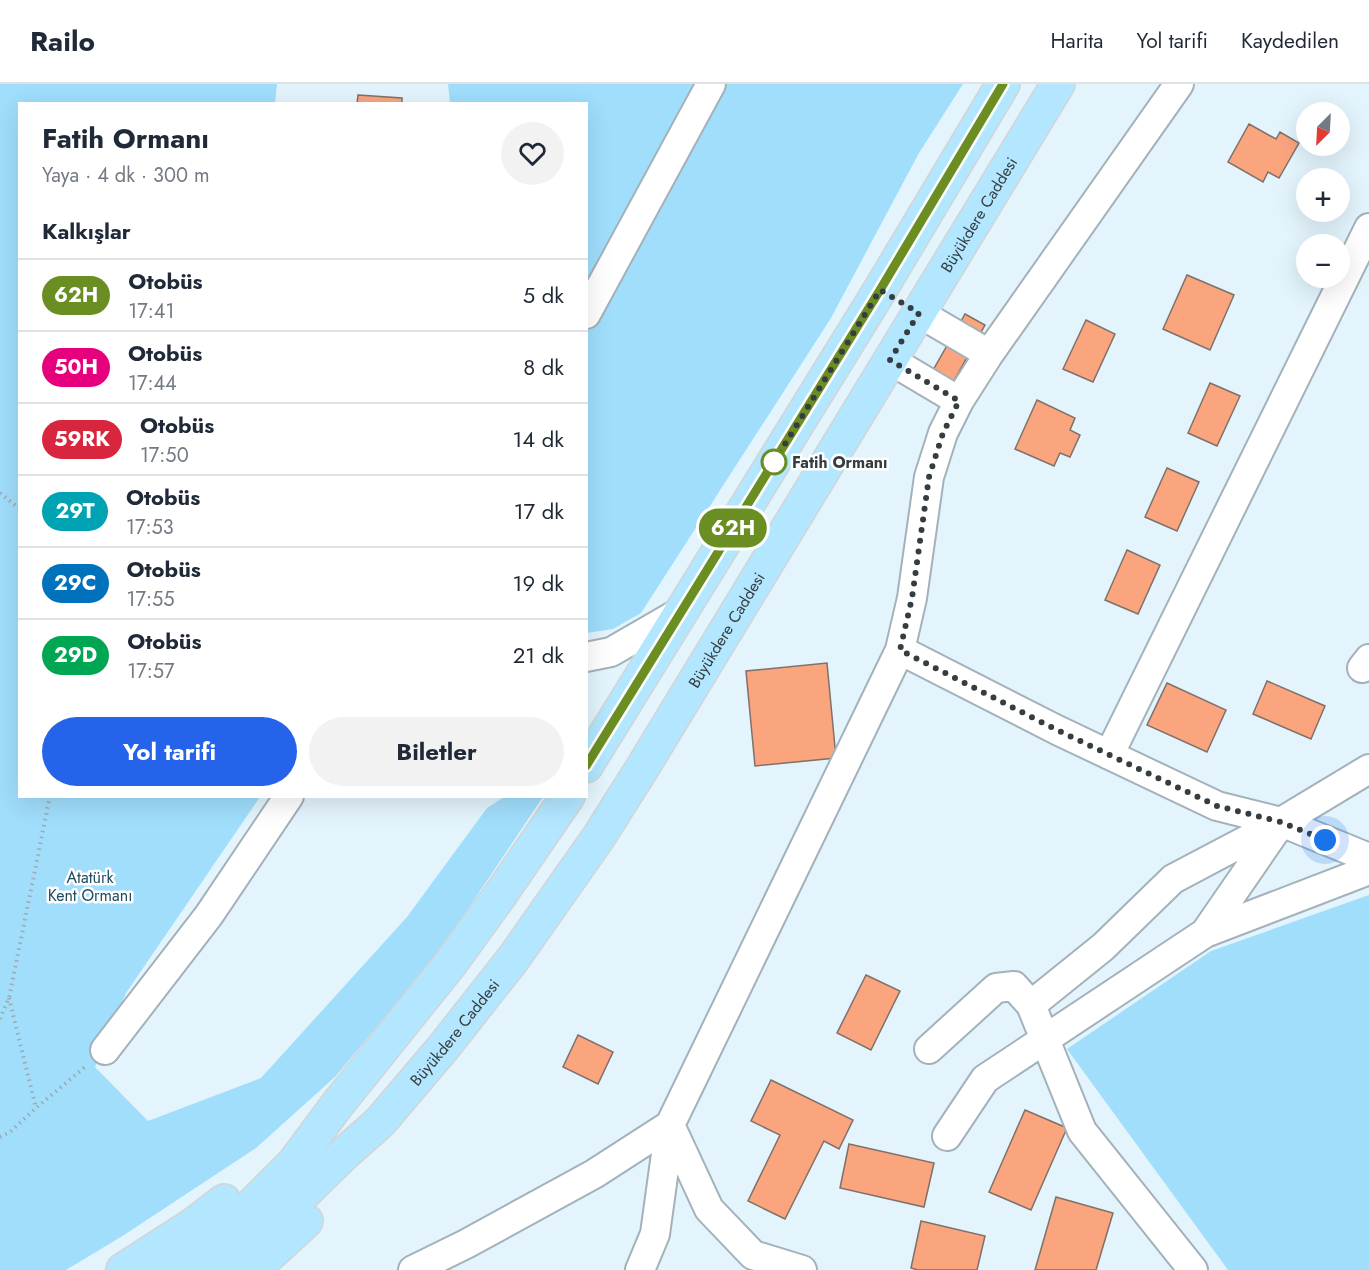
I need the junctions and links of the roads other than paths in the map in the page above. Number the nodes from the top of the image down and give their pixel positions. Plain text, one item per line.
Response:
1 (711, 84) edge
2 (1003, 84) edge
3 (1058, 84) edge
4 (1179, 84) edge
5 (1369, 228) edge
6 (898, 301) junction
7 (588, 310) edge
8 (989, 354) junction
9 (890, 360) junction
10 (959, 401) junction
11 (854, 421) junction
12 (682, 611) junction
13 (900, 650) junction
14 (588, 657) edge
15 (1108, 755) junction
16 (588, 763) edge
17 (1369, 769) edge
18 (288, 798) edge
19 (560, 803) edge
20 (1281, 822) junction
21 (1369, 858) edge
22 (1369, 870) edge
23 (1205, 933) junction
24 (1031, 1005) junction
25 (1044, 1040) junction
26 (929, 1049) dead end
27 (105, 1050) road end
28 (338, 1105) junction
29 (380, 1122) junction
30 (670, 1125) junction
31 (947, 1136) dead end
32 (282, 1244) junction
33 (123, 1270) edge
34 (169, 1270) edge
35 (213, 1270) edge
36 (253, 1270) edge
37 (263, 1270) edge
38 (413, 1270) edge
39 (640, 1270) edge
40 (802, 1270) edge
41 (1193, 1270) edge

1 - 7 street
2 - 6 main road, Büyükdere Caddesi
3 - 6 main road, Büyükdere Caddesi
4 - 8 street
5 - 15 street
6 - 8 street
6 - 9 main road, Büyükdere Caddesi
6 - 11 main road
6 - 12 main road, Büyükdere Caddesi
8 - 10 street
9 - 10 street
9 - 11 main road, Büyükdere Caddesi
10 - 13 street
11 - 29 main road, Büyükdere Caddesi
12 - 14 street
12 - 16 main road, Büyükdere Caddesi
13 - 15 street
13 - 30 street
15 - 20 street
17 - 20 street
18 - 27 street
19 - 28 main road
20 - 21 street
20 - 23 street
20 - 24 street
22 - 23 street
23 - 25 street
24 - 25 street
24 - 26 street
25 - 31 street
25 - 41 street
28 - 33 main road
28 - 34 main road
29 - 32 main road
29 - 35 main road
30 - 38 street
30 - 39 street
30 - 40 street
32 - 36 main road
32 - 37 main road

